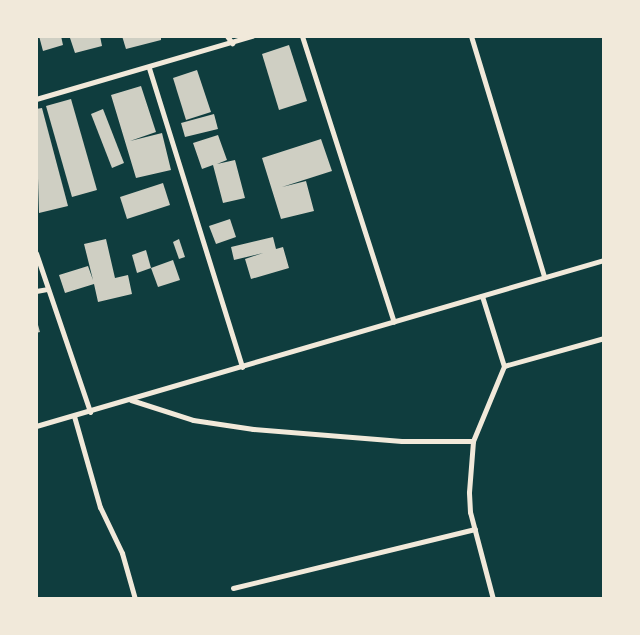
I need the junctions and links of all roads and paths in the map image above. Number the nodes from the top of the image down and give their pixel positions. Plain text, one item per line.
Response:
1 (227, 36) edge
2 (252, 36) edge
3 (302, 36) edge
4 (471, 36) edge
5 (232, 42) junction
6 (149, 68) junction
7 (36, 99) edge
8 (36, 253) edge
9 (604, 260) edge
10 (544, 277) junction
11 (47, 289) junction
12 (36, 291) edge
13 (482, 296) junction
14 (394, 322) junction
15 (604, 338) edge
16 (504, 366) junction
17 (242, 367) junction
18 (130, 400) junction
19 (90, 412) junction
20 (74, 416) junction
21 (36, 426) edge
22 (473, 441) junction
23 (475, 529) junction
24 (233, 588) dead end
25 (135, 599) edge
26 (493, 599) edge

1 - 5 street
2 - 5 street
3 - 14 street
4 - 10 street
5 - 6 street
6 - 7 street
6 - 17 street
8 - 11 street
9 - 10 street
10 - 13 street
11 - 12 street
11 - 19 street
13 - 14 street
13 - 16 street
14 - 17 street
15 - 16 street
16 - 22 street
17 - 18 street
18 - 19 street
18 - 22 street
19 - 20 street
20 - 21 street
20 - 25 street
22 - 23 street
23 - 24 street
23 - 26 street

